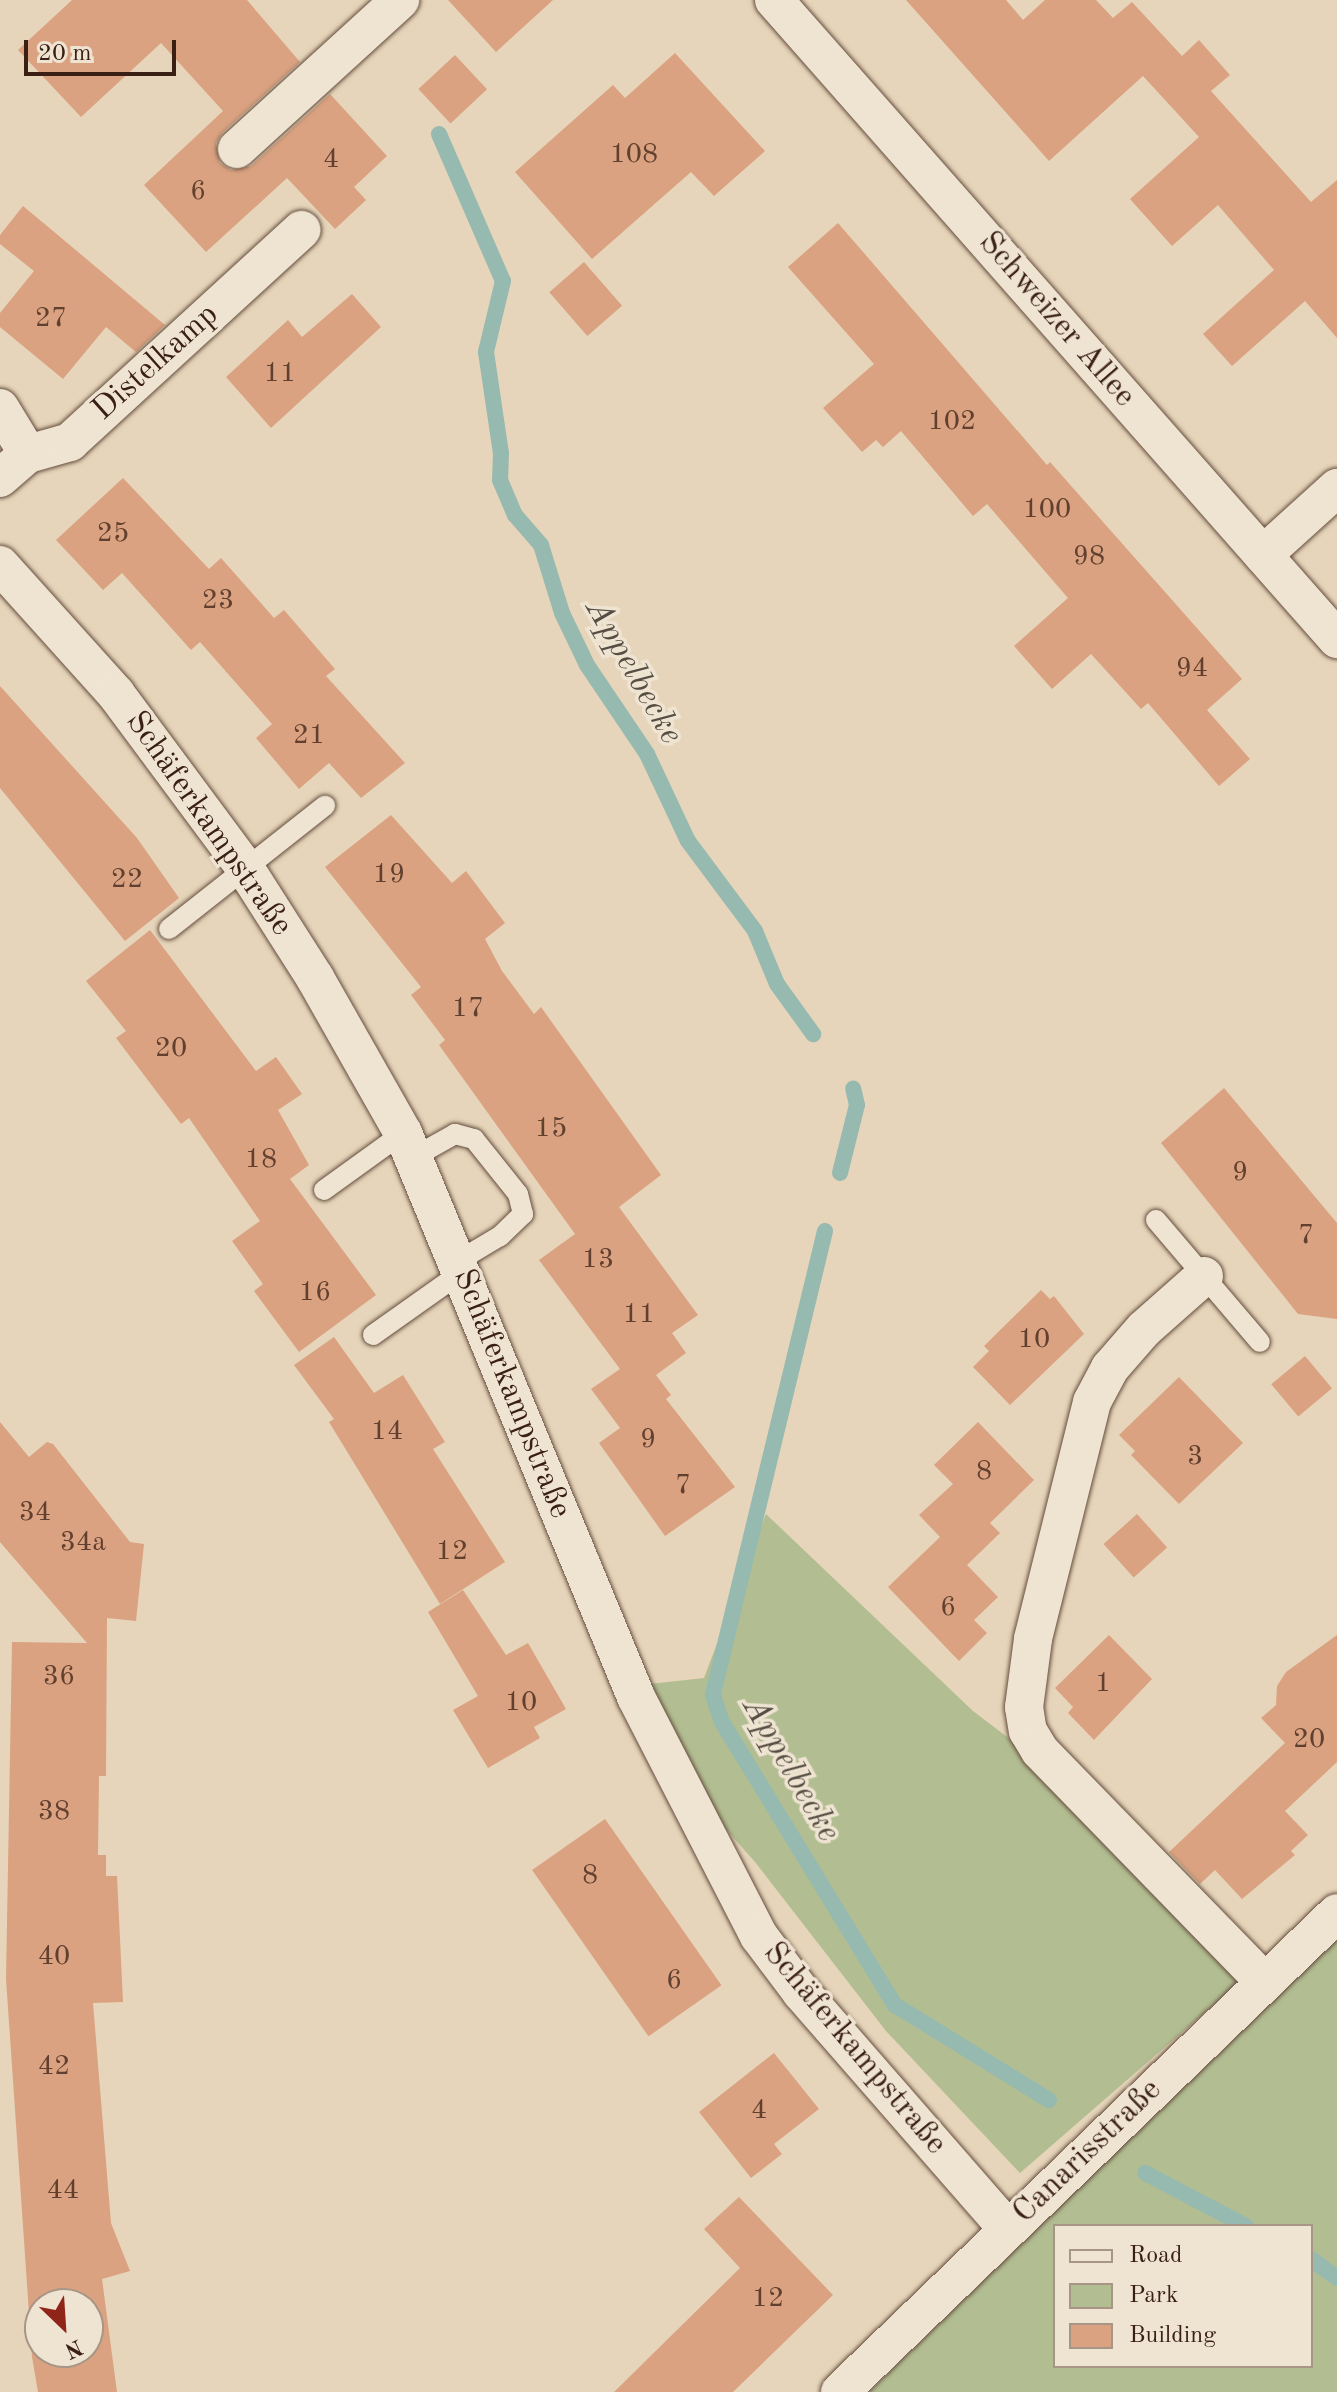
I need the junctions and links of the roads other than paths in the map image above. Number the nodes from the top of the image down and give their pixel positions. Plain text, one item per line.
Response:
1 (400, 0) edge
2 (774, 0) edge
3 (237, 149) dead end
4 (301, 230) dead end
5 (0, 408) edge
6 (14, 466) edge
7 (1337, 488) edge
8 (1263, 555) junction
9 (0, 565) edge
10 (1337, 639) edge
11 (325, 806) dead end
12 (245, 868) junction
13 (169, 929) dead end
14 (408, 1145) junction
15 (324, 1190) dead end
16 (1156, 1220) dead end
17 (460, 1267) junction
18 (1204, 1276) junction
19 (373, 1335) dead end
20 (1260, 1342) dead end
21 (1337, 1913) edge
22 (1265, 1982) junction
23 (1008, 2229) junction
24 (840, 2392) edge

1 - 3 street
2 - 8 street, Schweizer Allee
4 - 6 street, Distelkamp
5 - 6 street
7 - 8 street
8 - 10 street, Schweizer Allee
9 - 12 street, Schäferkampstraße
11 - 12 lane
12 - 13 lane
12 - 14 street, Schäferkampstraße
14 - 15 lane
14 - 17 street, Schäferkampstraße
14 - 17 lane
16 - 18 lane
17 - 19 lane
17 - 23 street, Schäferkampstraße
18 - 20 lane
18 - 22 street
21 - 22 street, Canarisstraße
22 - 23 street, Canarisstraße
23 - 24 street, Canarisstraße

